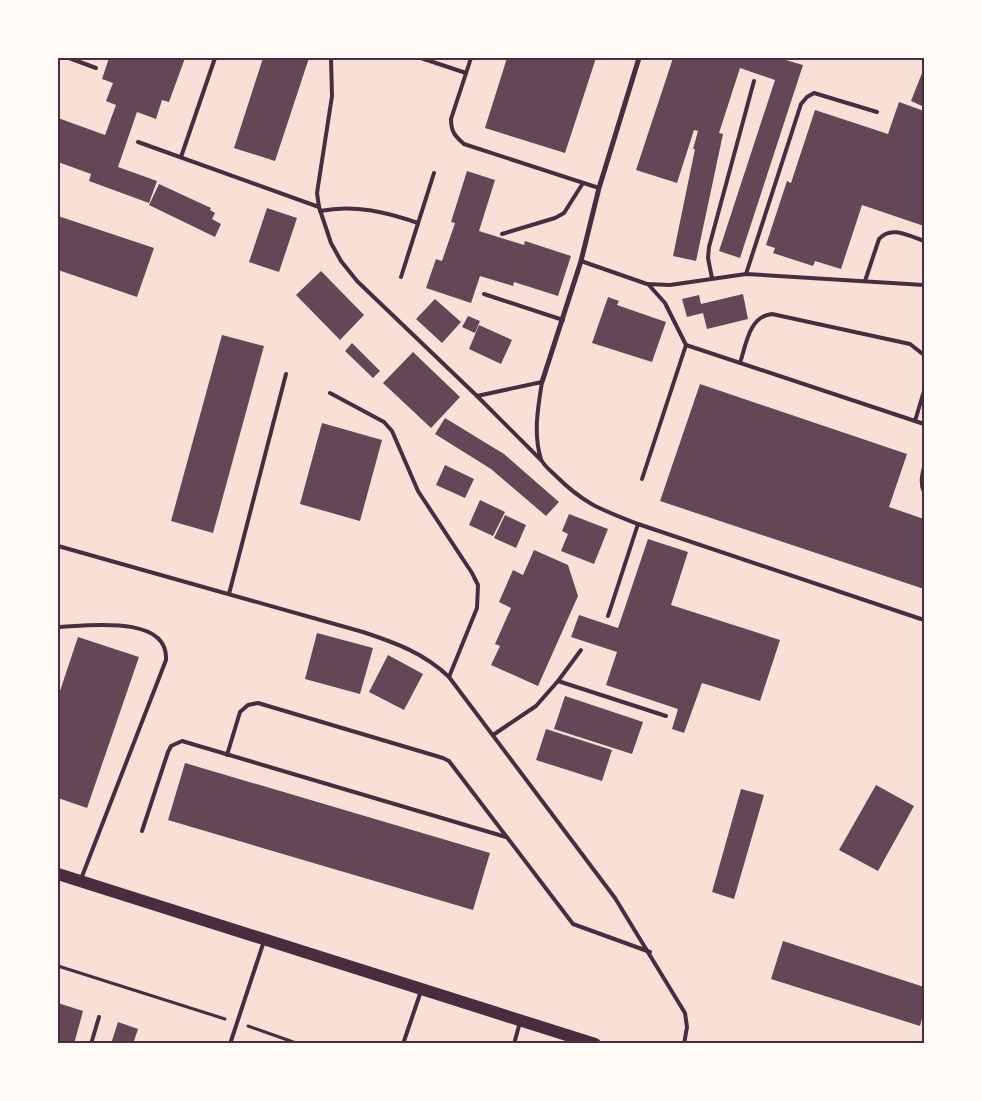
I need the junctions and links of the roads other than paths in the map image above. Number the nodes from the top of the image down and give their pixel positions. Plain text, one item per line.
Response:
1 (68, 58) edge
2 (215, 58) edge
3 (331, 58) edge
4 (421, 58) edge
5 (471, 58) edge
6 (639, 58) edge
7 (96, 68) dead end
8 (466, 73) junction
9 (754, 81) dead end
10 (877, 112) dead end
11 (138, 142) dead end
12 (181, 157) junction
13 (434, 173) dead end
14 (583, 183) junction
15 (598, 188) junction
16 (320, 209) junction
17 (418, 223) junction
18 (502, 234) dead end
19 (924, 241) edge
20 (581, 261) junction
21 (746, 274) junction
22 (401, 277) dead end
23 (712, 278) junction
24 (865, 281) junction
25 (647, 284) junction
26 (924, 285) edge
27 (484, 294) dead end
28 (562, 320) junction
29 (686, 345) junction
30 (924, 355) edge
31 (740, 363) junction
32 (286, 374) dead end
33 (542, 382) junction
34 (924, 391) edge
35 (330, 393) dead end
36 (477, 396) junction
37 (915, 421) junction
38 (924, 424) edge
39 (541, 461) junction
40 (924, 467) edge
41 (642, 479) dead end
42 (924, 492) edge
43 (638, 524) junction
44 (58, 546) edge
45 (229, 594) junction
46 (608, 616) dead end
47 (924, 620) edge
48 (58, 627) edge
49 (581, 650) dead end
50 (449, 676) junction
51 (558, 681) junction
52 (666, 716) dead end
53 (494, 735) junction
54 (227, 755) junction
55 (142, 831) dead end
56 (506, 837) junction
57 (58, 874) edge
58 (80, 882) junction
59 (264, 940) junction
60 (650, 952) junction
61 (421, 989) junction
62 (99, 1017) dead end
63 (520, 1020) junction
64 (91, 1044) edge
65 (230, 1044) edge
66 (403, 1044) edge
67 (514, 1044) edge
68 (595, 1044) edge
69 (684, 1044) edge

1 - 7 lane
2 - 12 lane
3 - 16 lane
4 - 8 lane
5 - 8 lane
6 - 15 street
8 - 14 lane
9 - 23 lane
10 - 21 lane
11 - 12 lane
12 - 16 lane
13 - 17 lane
14 - 15 lane
14 - 18 lane
15 - 20 street
16 - 17 lane
16 - 36 lane
17 - 22 lane
19 - 24 lane
20 - 25 lane
20 - 28 street
21 - 23 lane
21 - 24 lane
23 - 25 lane
24 - 26 lane
25 - 29 lane
27 - 28 lane
28 - 33 street
29 - 31 lane
29 - 41 lane
30 - 31 lane
31 - 37 lane
32 - 45 lane
33 - 36 lane
33 - 39 lane
34 - 37 lane
35 - 50 lane
36 - 39 lane
37 - 38 lane
39 - 43 lane
40 - 42 lane
43 - 46 lane
43 - 47 lane
44 - 45 lane
45 - 50 lane
48 - 58 lane
49 - 51 lane
50 - 53 lane
51 - 52 lane
51 - 53 lane
53 - 60 lane
54 - 55 lane
54 - 56 lane
54 - 56 lane
56 - 60 lane
57 - 58 main road
58 - 59 main road
59 - 61 main road
59 - 65 lane
60 - 69 lane
61 - 63 main road
61 - 66 lane
62 - 64 lane
63 - 67 lane
63 - 68 main road

